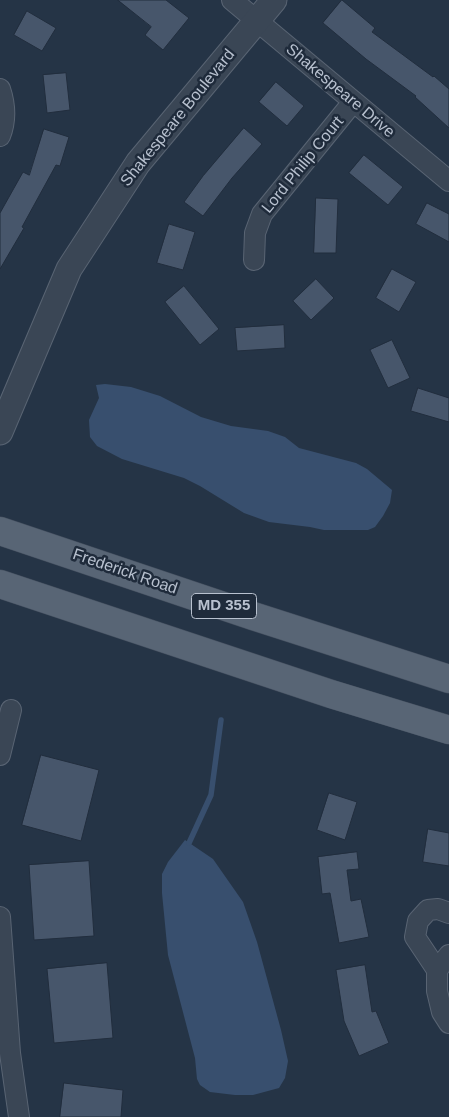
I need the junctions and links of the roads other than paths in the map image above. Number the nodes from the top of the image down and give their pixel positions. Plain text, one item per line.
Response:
1 (232, 0) edge
2 (274, 0) edge
3 (257, 21) junction
4 (0, 89) edge
5 (353, 102) junction
6 (0, 136) edge
7 (449, 181) edge
8 (254, 260) dead end
9 (0, 432) edge
10 (0, 531) edge
11 (0, 584) edge
12 (449, 679) edge
13 (11, 710) dead end
14 (449, 730) edge
15 (0, 755) edge
16 (449, 913) edge
17 (0, 917) edge
18 (443, 963) edge
19 (449, 1023) edge
20 (5, 1052) edge
21 (7, 1091) edge
22 (19, 1117) edge

1 - 3 street, Shakespeare Drive
2 - 3 street, Shakespeare Boulevard
3 - 5 street, Shakespeare Drive
3 - 9 street, Shakespeare Boulevard
4 - 6 street
5 - 7 street, Shakespeare Drive
5 - 8 street, Lord Philip Court
10 - 12 main road, Frederick Road / MD 355
11 - 14 main road
13 - 15 street
16 - 18 street
17 - 20 street
18 - 19 street
20 - 21 street
21 - 22 street

